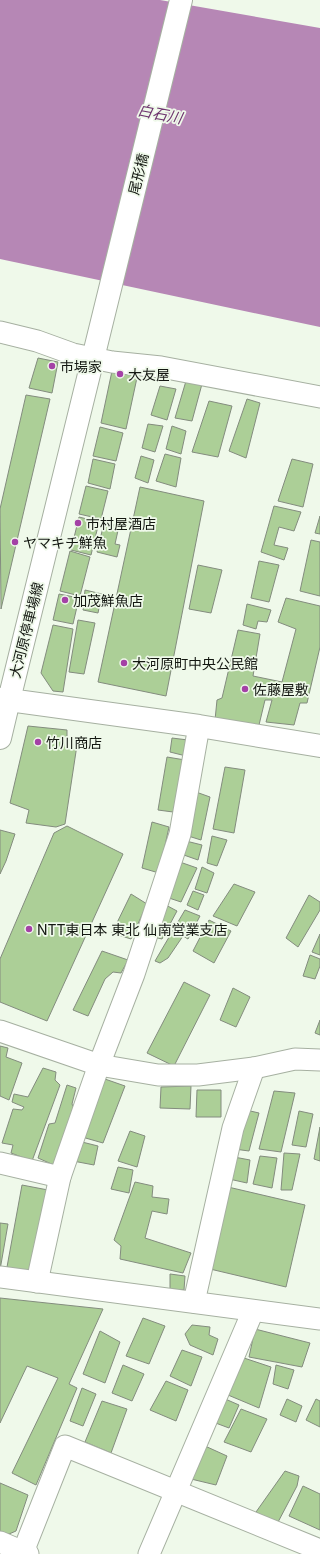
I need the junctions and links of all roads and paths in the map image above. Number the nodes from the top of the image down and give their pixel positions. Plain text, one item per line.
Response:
1 (181, 0) edge
2 (0, 332) edge
3 (94, 354) junction
4 (320, 397) edge
5 (4, 699) edge
6 (199, 726) junction
7 (0, 738) edge
8 (320, 746) edge
9 (0, 1031) edge
10 (320, 1060) edge
11 (99, 1065) junction
12 (254, 1068) junction
13 (0, 1162) edge
14 (60, 1177) junction
15 (0, 1277) edge
16 (37, 1282) junction
17 (194, 1302) junction
18 (253, 1311) junction
19 (320, 1319) edge
20 (176, 1491) junction
21 (0, 1542) edge
22 (320, 1550) edge
23 (25, 1553) edge
24 (149, 1554) edge

1 - 3 main road, 尾形橋
2 - 3 street
3 - 4 street
3 - 5 main road, 大河原停車場線
5 - 6 main road
5 - 7 main road, 大河原停車場線
6 - 8 main road
6 - 11 street
9 - 11 street
10 - 12 street
11 - 12 street
11 - 14 street
12 - 17 street
13 - 14 street
14 - 16 street
15 - 16 street
16 - 17 street
17 - 18 street
18 - 19 street
18 - 20 street
20 - 22 street
20 - 23 street
20 - 24 street
21 - 23 street

